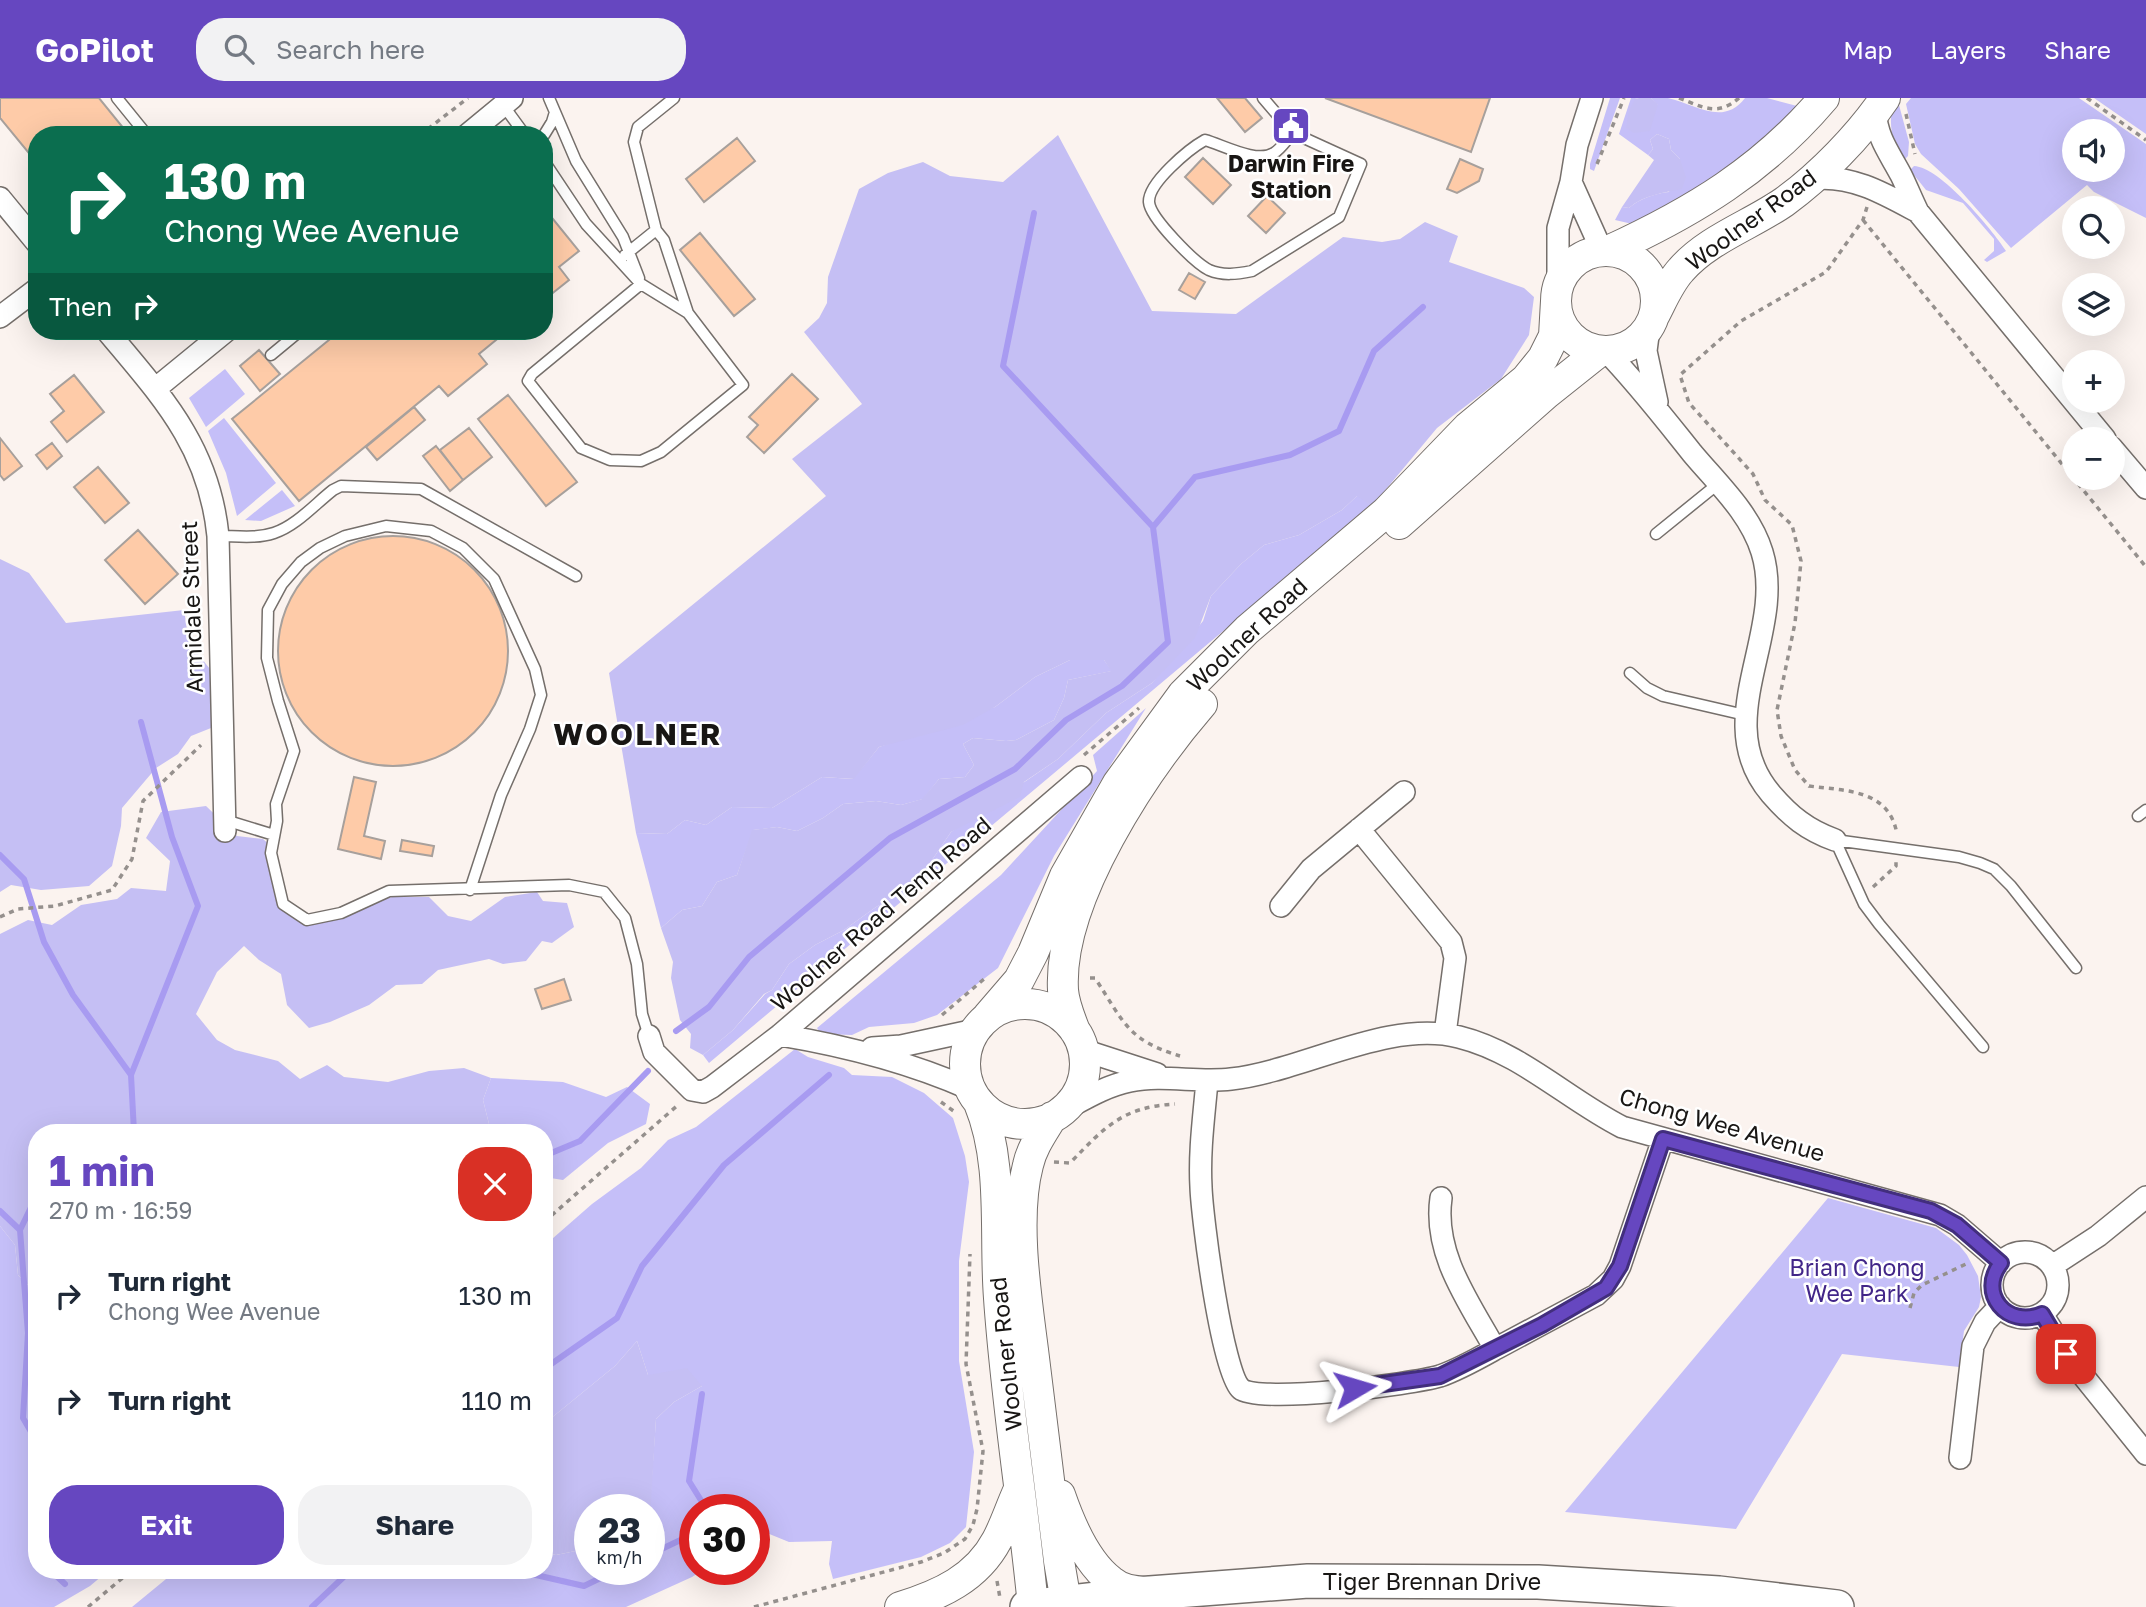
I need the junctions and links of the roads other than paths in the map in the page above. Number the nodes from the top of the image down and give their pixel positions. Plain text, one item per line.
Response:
1 (117, 98) edge
2 (549, 98) edge
3 (674, 98) edge
4 (1263, 98) edge
5 (1592, 98) edge
6 (1824, 98) edge
7 (507, 101) edge
8 (1888, 108) edge
9 (555, 112) junction
10 (140, 126) edge
11 (478, 126) edge
12 (521, 126) edge
13 (550, 126) edge
14 (1293, 133) junction
15 (1851, 138) junction
16 (1901, 162) junction
17 (1752, 169) junction
18 (553, 175) edge
19 (1812, 179) junction
20 (1571, 182) junction
21 (0, 198) edge
22 (1917, 212) junction
23 (656, 230) junction
24 (28, 232) edge
25 (1605, 251) junction
26 (629, 252) junction
27 (619, 260) junction
28 (641, 284) junction
29 (1557, 294) junction
30 (28, 296) edge
31 (688, 313) junction
32 (0, 317) edge
33 (1651, 322) junction
34 (114, 340) edge
35 (215, 340) edge
36 (289, 340) edge
37 (1603, 351) junction
38 (271, 355) dead end
39 (155, 389) junction
40 (1666, 420) junction
41 (2095, 427) edge
42 (2125, 463) edge
43 (1718, 483) junction
44 (2146, 488) edge
45 (1656, 534) dead end
46 (218, 536) junction
47 (576, 576) dead end
48 (1630, 673) dead end
49 (1745, 715) junction
50 (1079, 769) road end
51 (1404, 792) dead end
52 (225, 825) joint
53 (1359, 829) junction
54 (274, 835) junction
55 (1835, 840) junction
56 (470, 890) junction
57 (1281, 906) dead end
58 (2076, 968) dead end
59 (981, 1023) junction
60 (1445, 1034) junction
61 (780, 1035) junction
62 (649, 1036) joint
63 (1079, 1041) junction
64 (842, 1046) junction
65 (1983, 1047) dead end
66 (1183, 1079) junction
67 (1207, 1081) junction
68 (970, 1102) junction
69 (1057, 1114) junction
70 (1663, 1139) junction
71 (2146, 1197) edge
72 (1441, 1198) dead end
73 (2001, 1263) junction
74 (2052, 1266) junction
75 (2000, 1306) junction
76 (2042, 1314) junction
77 (1495, 1349) junction
78 (2146, 1454) edge
79 (1960, 1458) dead end
80 (1047, 1467) junction
81 (1020, 1485) junction
82 (1150, 1593) junction
83 (1066, 1604) edge
84 (900, 1607) edge
85 (1027, 1607) edge
86 (1033, 1607) edge
87 (1838, 1607) edge

1 - 10 lane
2 - 9 lane
3 - 23 lane
4 - 14 lane
5 - 20 street
6 - 17 main road, Woolner Road
7 - 11 street
7 - 12 lane
8 - 15 main road, Woolner Road
8 - 16 street
9 - 13 lane
9 - 26 lane
14 - 14 lane
15 - 16 street
15 - 17 main road
15 - 19 main road, Woolner Road
16 - 22 street
17 - 25 main road, Woolner Road
18 - 27 lane
19 - 22 street
19 - 33 main road, Woolner Road
20 - 25 street
20 - 29 street
21 - 24 street
22 - 41 street
23 - 26 lane
23 - 31 lane
25 - 29 main road
25 - 33 main road
26 - 27 lane
26 - 28 lane
27 - 28 lane
28 - 31 lane
28 - 31 lane
29 - 37 main road
29 - 59 main road, Woolner Road
30 - 32 street
33 - 37 main road
33 - 40 street
34 - 39 street, Armidale Street
35 - 39 street
36 - 38 lane
37 - 40 street
37 - 63 main road, Woolner Road
39 - 46 street, Armidale Street
40 - 43 street
42 - 44 street
43 - 45 lane
43 - 49 street
46 - 47 lane
46 - 52 street, Armidale Street
48 - 49 lane
49 - 55 street
50 - 61 street, Woolner Road Temp Road
51 - 53 street
52 - 54 lane
53 - 57 street
53 - 60 street
54 - 56 lane
54 - 56 lane
55 - 58 lane
55 - 65 lane
56 - 62 lane
59 - 63 main road
59 - 64 street
59 - 68 main road
60 - 67 street, Chong Wee Avenue
60 - 70 street, Chong Wee Avenue
61 - 62 street, Woolner Road Temp Road
61 - 64 street
63 - 66 street, Chong Wee Avenue
63 - 69 main road
64 - 68 street
66 - 67 street, Chong Wee Avenue
66 - 69 street, Chong Wee Avenue
67 - 77 street
68 - 69 main road
68 - 81 main road, Woolner Road
69 - 80 main road, Woolner Road
70 - 73 street, Chong Wee Avenue
70 - 77 street
71 - 74 street
72 - 77 street
73 - 74 street
73 - 75 street
74 - 76 street
75 - 76 street
75 - 79 street
76 - 78 street
80 - 82 main road
80 - 83 main road, Woolner Road
81 - 84 main road
81 - 86 main road, Woolner Road
82 - 83 main road, Tiger Brennan Drive
82 - 87 main road, Tiger Brennan Drive
83 - 86 main road, Tiger Brennan Drive
85 - 86 main road, Tiger Brennan Drive

